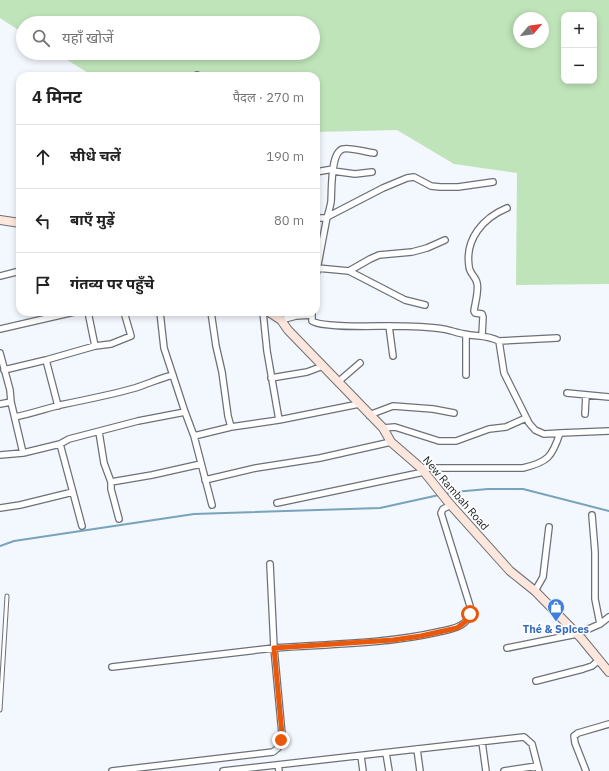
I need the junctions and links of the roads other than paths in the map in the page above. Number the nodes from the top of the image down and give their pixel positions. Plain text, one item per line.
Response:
1 (374, 153) dead end
2 (333, 170) junction
3 (320, 172) edge
4 (372, 172) dead end
5 (493, 182) dead end
6 (507, 208) dead end
7 (320, 218) edge
8 (327, 218) junction
9 (0, 220) edge
10 (16, 222) edge
11 (445, 240) dead end
12 (320, 252) edge
13 (320, 268) edge
14 (16, 272) edge
15 (349, 272) junction
16 (0, 276) edge
17 (425, 305) dead end
18 (58, 316) edge
19 (89, 316) edge
20 (125, 316) edge
21 (160, 316) edge
22 (212, 316) edge
23 (263, 316) edge
24 (275, 316) edge
25 (296, 316) edge
26 (312, 316) edge
27 (281, 320) junction
28 (389, 326) junction
29 (0, 330) edge
30 (466, 334) junction
31 (482, 335) junction
32 (557, 338) dead end
33 (500, 341) junction
34 (95, 346) junction
35 (0, 353) edge
36 (393, 356) dead end
37 (46, 360) junction
38 (360, 363) dead end
39 (323, 366) junction
40 (4, 370) junction
41 (173, 375) junction
42 (466, 375) dead end
43 (271, 378) junction
44 (338, 382) junction
45 (567, 393) dead end
46 (586, 395) junction
47 (609, 397) edge
48 (11, 402) junction
49 (0, 404) edge
50 (359, 404) junction
51 (58, 406) junction
52 (185, 412) junction
53 (454, 413) dead end
54 (585, 414) dead end
55 (369, 415) junction
56 (15, 417) junction
57 (526, 418) junction
58 (279, 420) junction
59 (231, 427) junction
60 (383, 428) junction
61 (609, 431) edge
62 (99, 432) junction
63 (560, 433) junction
64 (194, 436) junction
65 (392, 442) junction
66 (60, 444) junction
67 (23, 453) junction
68 (0, 456) edge
69 (201, 464) junction
70 (422, 470) junction
71 (205, 480) junction
72 (111, 482) junction
73 (74, 492) junction
74 (277, 503) dead end
75 (450, 504) junction
76 (212, 505) dead end
77 (0, 508) edge
78 (592, 515) dead end
79 (119, 519) dead end
80 (82, 526) dead end
81 (549, 526) dead end
82 (270, 564) dead end
83 (535, 591) junction
84 (7, 596) dead end
85 (609, 617) edge
86 (600, 624) junction
87 (577, 634) junction
88 (274, 648) junction
89 (507, 648) dead end
90 (603, 661) edge
91 (112, 667) dead end
92 (609, 672) edge
93 (536, 681) dead end
94 (0, 710) edge
95 (609, 724) edge
96 (482, 742) junction
97 (417, 749) junction
98 (386, 753) junction
99 (361, 756) junction
100 (278, 768) edge
101 (538, 769) edge
102 (247, 770) edge
103 (112, 771) edge
104 (224, 771) edge
105 (363, 771) edge
106 (389, 771) edge
107 (420, 771) edge
108 (486, 771) edge
109 (504, 771) edge
110 (586, 771) edge

1 - 2 street
2 - 3 street
2 - 4 street
2 - 8 street
5 - 8 street
6 - 31 street
7 - 8 street
8 - 12 street
9 - 10 street
11 - 15 street
13 - 15 street
14 - 16 street
15 - 17 street
18 - 29 street
19 - 34 street
20 - 34 street
21 - 41 street
22 - 59 street
23 - 43 street
24 - 27 street, New Rambah Road
25 - 27 street
26 - 28 street
27 - 39 street, New Rambah Road
28 - 30 street
28 - 36 street
30 - 31 street
30 - 42 street
31 - 33 street
32 - 33 street
33 - 57 street
34 - 37 street
35 - 40 street
37 - 40 street
37 - 51 street
38 - 44 street
39 - 43 street
39 - 44 street, New Rambah Road
40 - 48 street
41 - 51 street
41 - 52 street
43 - 58 street
44 - 50 street, New Rambah Road
45 - 46 street
46 - 47 street
46 - 54 street
48 - 49 street
48 - 56 street
50 - 55 street, New Rambah Road
50 - 58 street
51 - 56 street
52 - 62 street
52 - 64 street
53 - 55 street
55 - 60 street, New Rambah Road
56 - 67 street
57 - 60 street
57 - 63 street
58 - 59 street
59 - 64 street
60 - 65 street, New Rambah Road
61 - 63 street
62 - 66 street
62 - 72 street
63 - 70 street
64 - 69 street
65 - 70 street, New Rambah Road
65 - 71 street
66 - 67 street
66 - 73 street
67 - 68 street
69 - 71 street
69 - 72 street
70 - 74 street
70 - 75 street, New Rambah Road
71 - 76 street
72 - 79 street
73 - 77 street
73 - 80 street
75 - 83 street, New Rambah Road
75 - 88 street
78 - 86 street
81 - 83 street
82 - 88 street
83 - 87 street, New Rambah Road
84 - 94 lane
85 - 86 street
86 - 87 street
87 - 89 street
87 - 90 street, New Rambah Road
88 - 91 street
88 - 103 street
90 - 92 street, New Rambah Road
90 - 93 street
95 - 110 street
96 - 97 street
96 - 101 street
96 - 108 street
97 - 98 street
97 - 107 street
98 - 99 street
98 - 106 street
99 - 100 street
99 - 105 street
100 - 102 street
101 - 109 street
102 - 104 street

